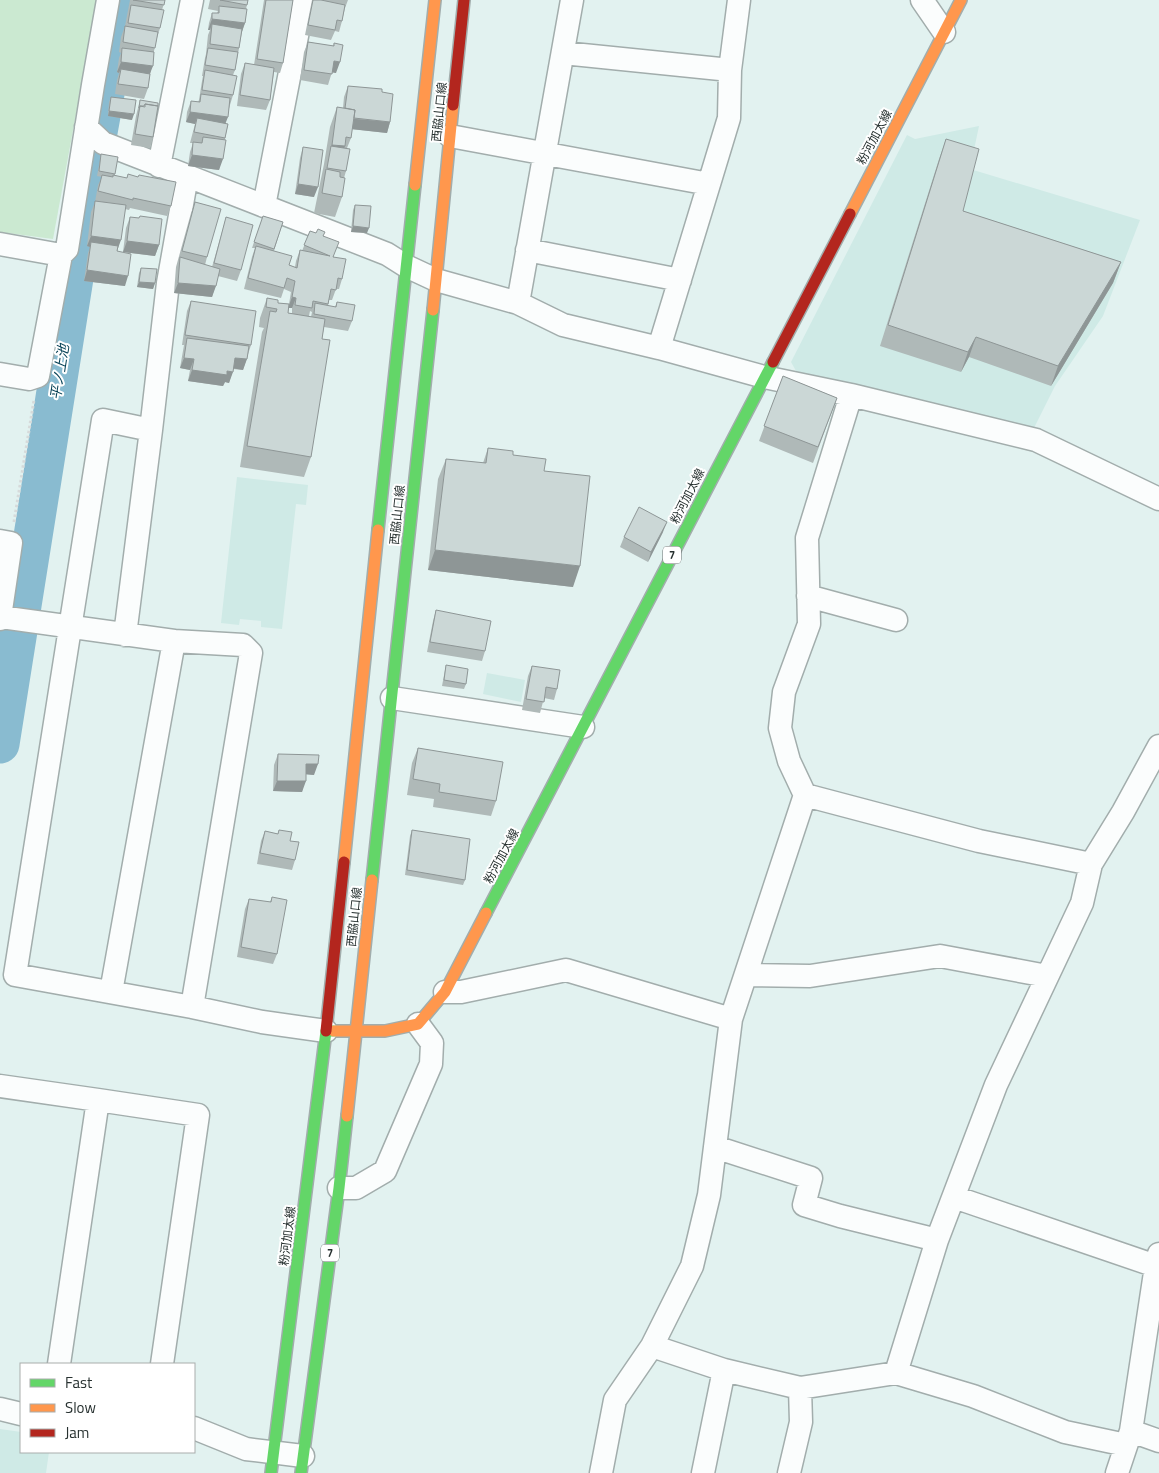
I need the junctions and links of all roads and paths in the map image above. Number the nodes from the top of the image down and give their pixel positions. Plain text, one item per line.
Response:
1 (108, 0) edge
2 (192, 0) edge
3 (304, 0) edge
4 (435, 0) edge
5 (464, 0) edge
6 (572, 0) edge
7 (739, 0) edge
8 (922, 0) edge
9 (961, 0) edge
10 (944, 32) junction
11 (563, 53) junction
12 (730, 70) junction
13 (86, 127) junction
14 (450, 136) junction
15 (545, 154) junction
16 (159, 166) junction
17 (187, 176) junction
18 (709, 184) junction
19 (264, 206) junction
20 (0, 244) edge
21 (527, 250) junction
22 (61, 255) junction
23 (406, 266) junction
24 (436, 280) junction
25 (680, 280) junction
26 (518, 303) junction
27 (659, 348) junction
28 (0, 374) edge
29 (38, 376) junction
30 (764, 377) junction
31 (851, 395) junction
32 (151, 430) junction
33 (1159, 499) edge
34 (5, 542) edge
35 (808, 596) junction
36 (10, 619) edge
37 (896, 620) dead end
38 (70, 627) junction
39 (125, 635) junction
40 (174, 641) junction
41 (392, 698) junction
42 (583, 727) junction
43 (1159, 746) edge
44 (805, 795) junction
45 (1091, 864) junction
46 (8, 973) edge
47 (746, 975) junction
48 (1047, 976) junction
49 (111, 992) junction
50 (445, 992) junction
51 (192, 1006) junction
52 (731, 1019) junction
53 (418, 1024) junction
54 (326, 1031) junction
55 (356, 1032) junction
56 (0, 1086) edge
57 (98, 1100) junction
58 (715, 1147) junction
59 (339, 1188) junction
60 (954, 1197) junction
61 (937, 1240) junction
62 (1157, 1268) edge
63 (652, 1346) junction
64 (58, 1363) edge
65 (162, 1363) edge
66 (724, 1370) junction
67 (896, 1373) junction
68 (800, 1388) junction
69 (0, 1409) edge
70 (20, 1414) edge
71 (195, 1428) edge
72 (1128, 1438) junction
73 (1159, 1441) edge
74 (272, 1463) edge
75 (302, 1465) edge
76 (601, 1473) edge
77 (703, 1473) edge
78 (789, 1473) edge
79 (1117, 1473) edge

1 - 13 street
2 - 16 street
3 - 19 street
4 - 23 main road, 西脇山口線
5 - 14 main road, 西脇山口線
6 - 11 street
7 - 12 street
8 - 10 street
9 - 10 main road, 粉河加太線 / 7
10 - 30 main road, 粉河加太線 / 7
11 - 12 street
11 - 15 street
12 - 18 street
13 - 16 street
13 - 22 street
14 - 15 street
14 - 24 main road, 西脇山口線
15 - 18 street
15 - 21 street
16 - 17 street
17 - 19 street
17 - 32 street
18 - 25 street
19 - 23 street
20 - 22 street
21 - 25 street
21 - 26 street
22 - 29 street
23 - 24 street
23 - 54 main road, 西脇山口線
24 - 26 street
24 - 41 main road, 西脇山口線
25 - 27 street
26 - 27 street
27 - 30 street
28 - 29 street
29 - 34 path
30 - 31 street
30 - 42 main road, 粉河加太線 / 7
31 - 33 street
31 - 35 street
32 - 38 street
32 - 39 street
34 - 36 street
35 - 37 street
35 - 44 street
36 - 38 street
38 - 39 street
38 - 46 street
39 - 40 street
40 - 49 street
40 - 51 street
41 - 42 street
41 - 55 main road, 西脇山口線
42 - 50 main road, 粉河加太線 / 7
43 - 45 street
44 - 45 street
44 - 47 street
45 - 48 street
46 - 49 street
47 - 48 street
47 - 52 street
48 - 60 street
49 - 51 street
50 - 52 street
50 - 53 main road, 粉河加太線 / 7
51 - 54 street
52 - 58 street
53 - 55 main road
53 - 59 street
54 - 55 main road
54 - 74 main road, 粉河加太線
55 - 59 main road, 7
56 - 57 street
57 - 64 street
57 - 65 street
58 - 61 street
58 - 63 street
59 - 75 main road, 7
60 - 61 street
60 - 62 street
61 - 67 street
62 - 72 street
63 - 66 street
63 - 76 street
66 - 68 street
66 - 77 street
67 - 68 street
67 - 72 street
68 - 78 street
69 - 70 street
71 - 74 street
72 - 73 street
72 - 79 street
74 - 75 street

